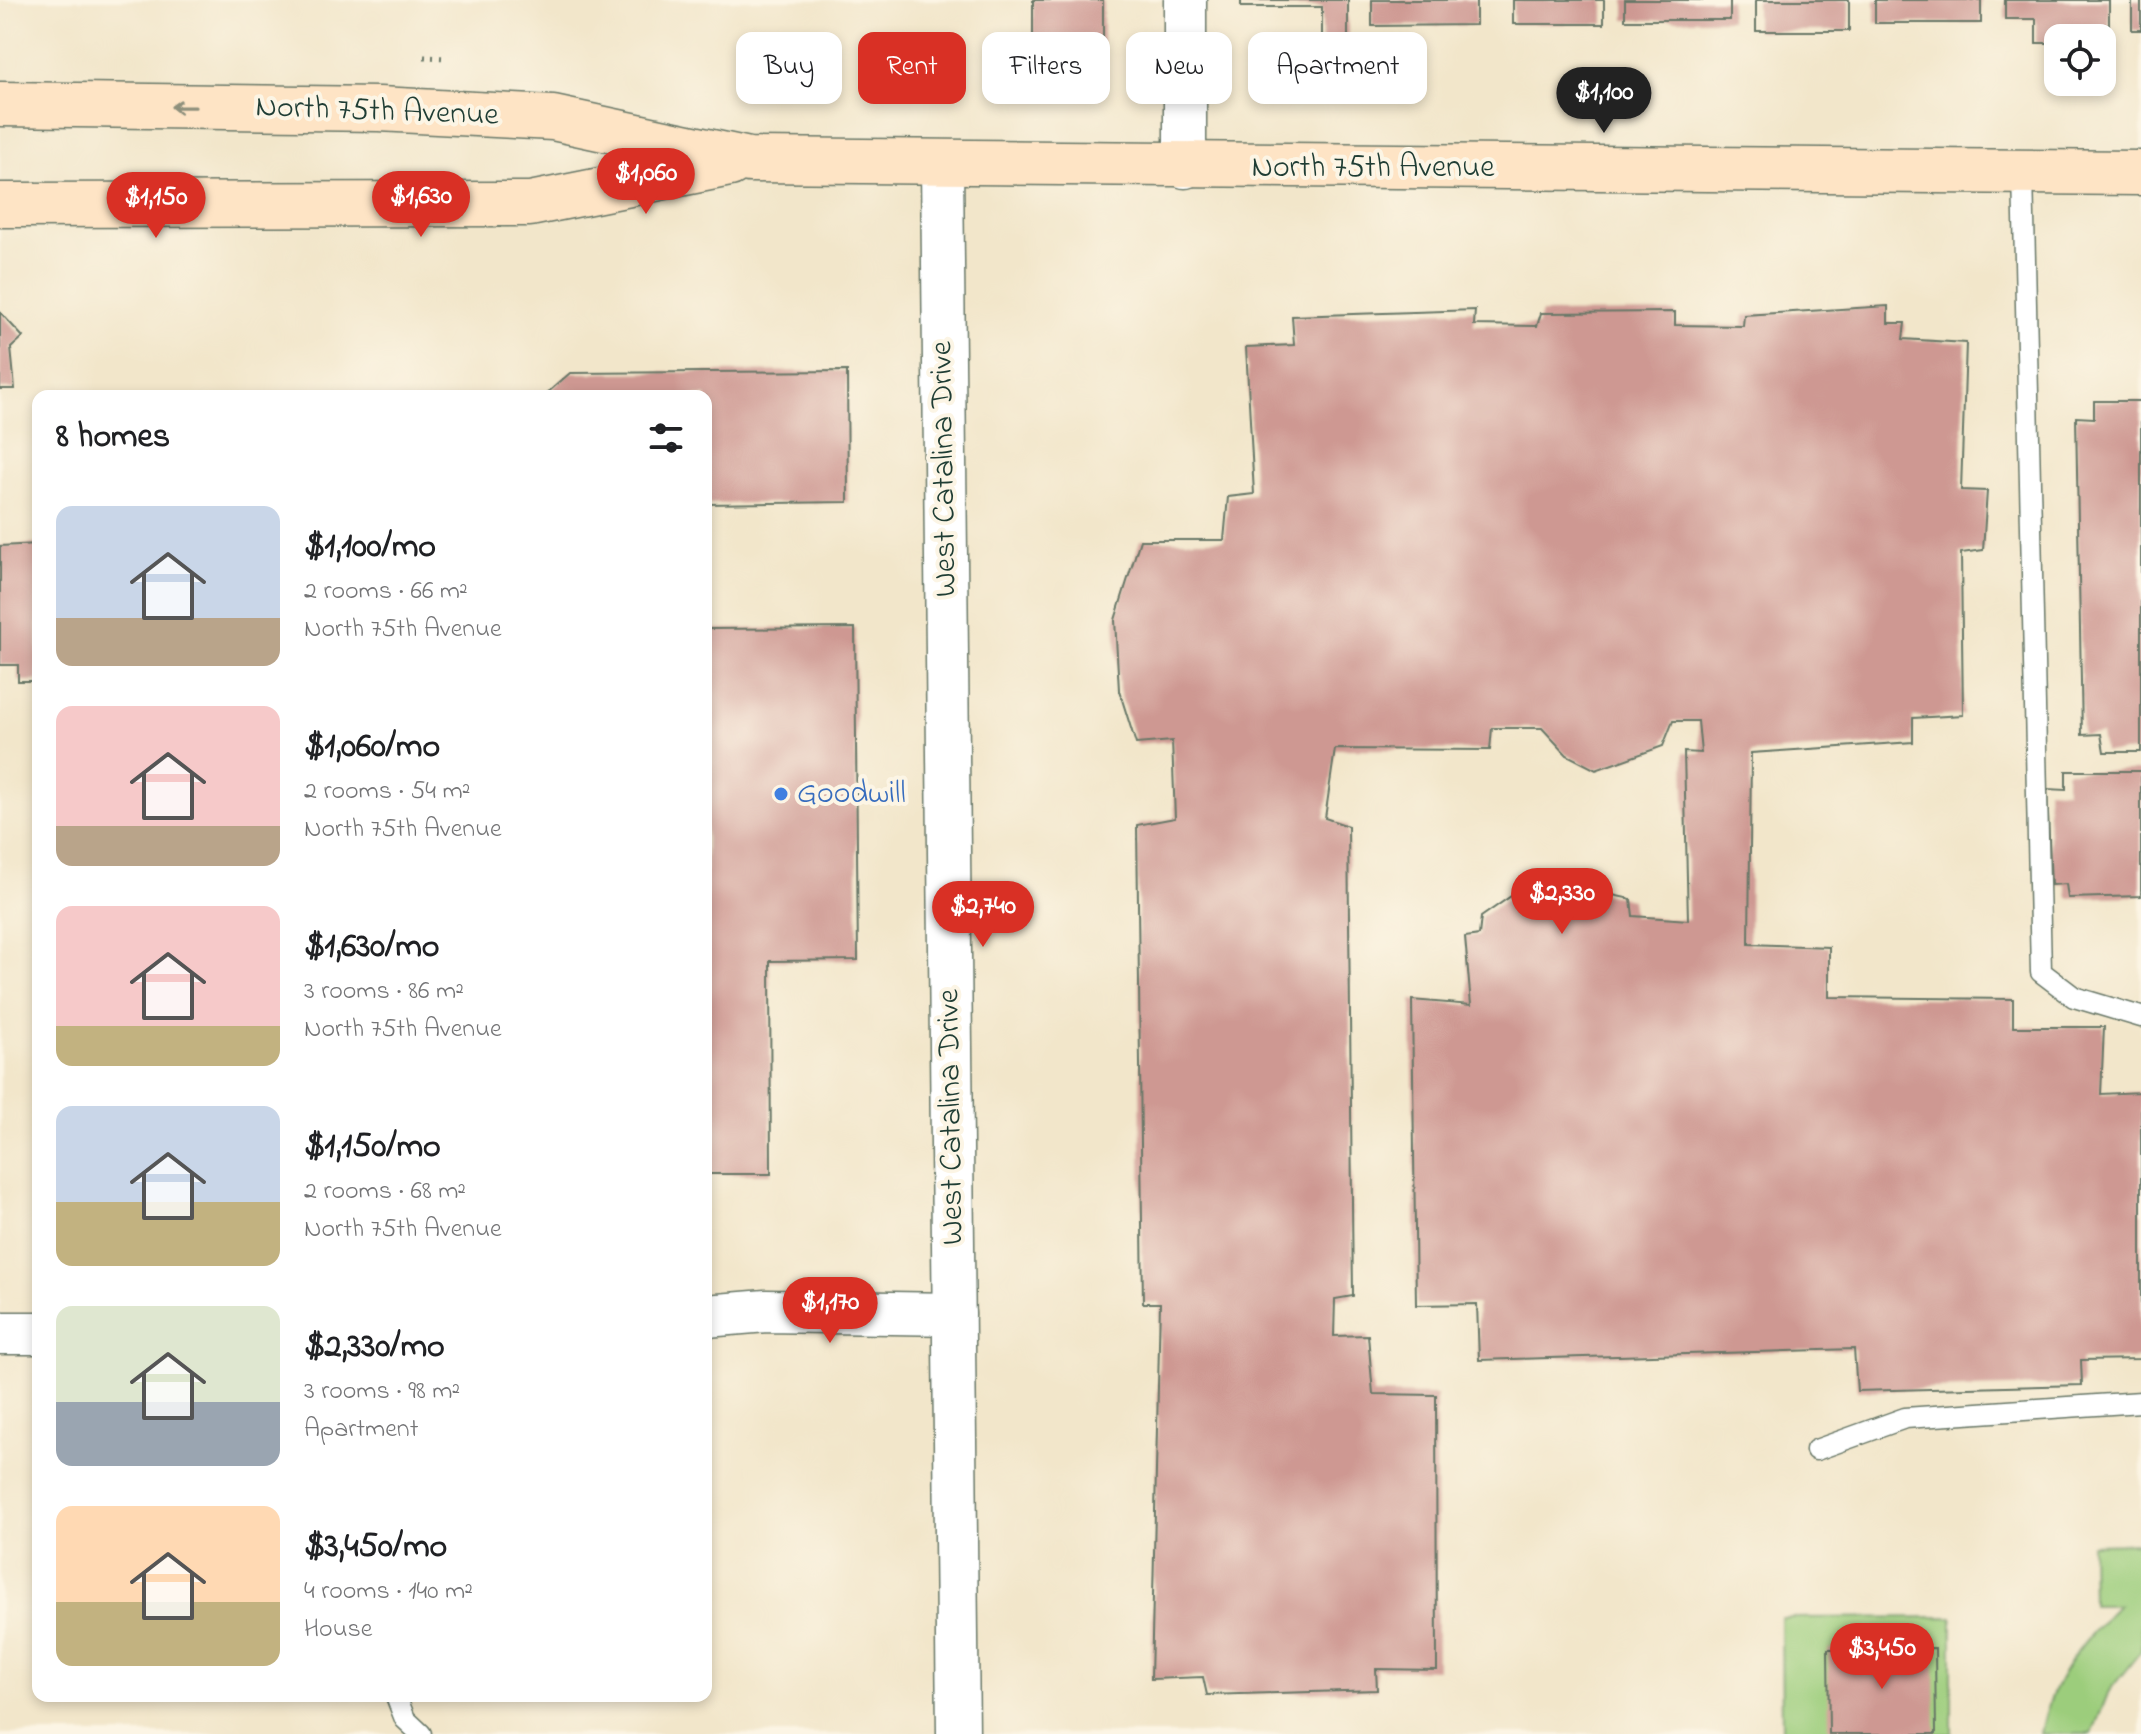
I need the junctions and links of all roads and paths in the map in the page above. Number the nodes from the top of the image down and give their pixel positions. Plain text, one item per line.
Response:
1 (1185, 0) edge
2 (424, 57) dead end
3 (446, 58) dead end
4 (0, 104) edge
5 (749, 160) junction
6 (942, 165) junction
7 (1185, 167) junction
8 (2023, 172) junction
9 (2141, 173) edge
10 (0, 205) edge
11 (2141, 1017) edge
12 (954, 1314) junction
13 (712, 1316) edge
14 (0, 1333) edge
15 (32, 1333) edge
16 (2141, 1402) edge
17 (1816, 1450) dead end
18 (398, 1702) edge
19 (421, 1734) edge
20 (958, 1734) edge

1 - 7 street
2 - 3 path
5 -> 4 main road, North 75th Avenue
5 - 6 main road, North 75th Avenue
5 - 10 main road, North 75th Avenue
6 - 7 main road, North 75th Avenue
6 - 12 street, West Catalina Drive
7 - 8 main road, North 75th Avenue
8 - 9 main road, North 75th Avenue
8 - 11 lane
12 - 13 street
12 - 20 street, West Catalina Drive
14 - 15 street
16 - 17 lane
18 - 19 lane

